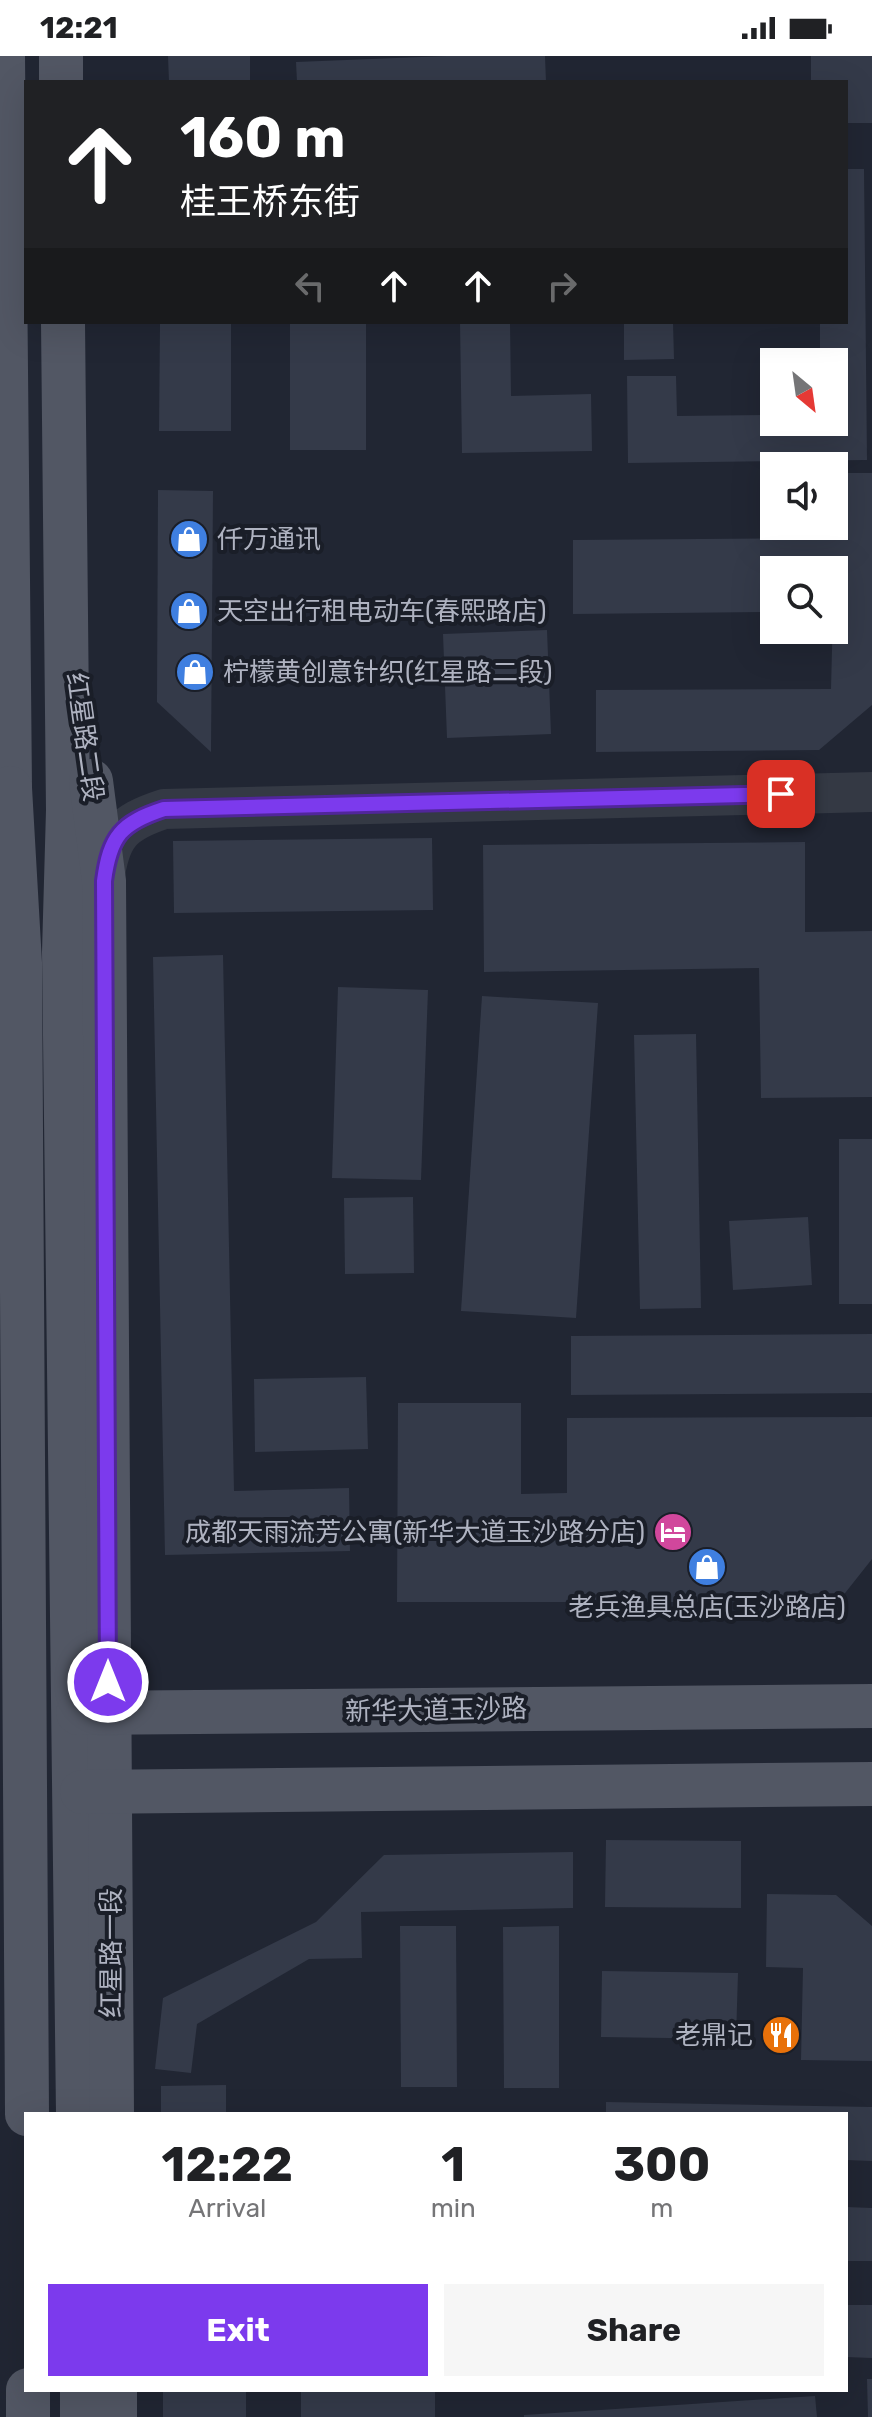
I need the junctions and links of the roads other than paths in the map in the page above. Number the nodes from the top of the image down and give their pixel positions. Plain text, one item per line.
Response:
1 (3, 56) edge
2 (61, 56) edge
3 (61, 80) edge
4 (63, 324) edge
5 (66, 594) junction
6 (5, 788) edge
7 (872, 792) edge
8 (0, 861) edge
9 (104, 881) junction
10 (872, 1706) edge
11 (108, 1713) junction
12 (0, 1714) edge
13 (872, 1784) edge
14 (109, 1791) junction
15 (0, 1792) edge
16 (27, 2112) edge
17 (78, 2112) edge
18 (112, 2112) edge
19 (28, 2392) edge
20 (82, 2392) edge
21 (115, 2392) edge
22 (28, 2417) edge
23 (82, 2417) edge
24 (115, 2417) edge

1 - 6 main road
2 - 3 main road
4 - 5 main road, 红星路二段
5 - 9 main road, 红星路二段
5 - 17 main road, 红星路二段
6 - 8 main road
6 - 16 main road
7 - 9 street
9 - 11 main road, 红星路二段
10 - 11 main road, 新华大道玉沙路
11 - 12 main road, 新华大道玉沙路
11 - 14 main road, 红星路二段
13 - 14 main road
14 - 15 main road
14 - 18 main road, 红星路一段
19 - 22 main road
20 - 23 main road
21 - 24 main road

